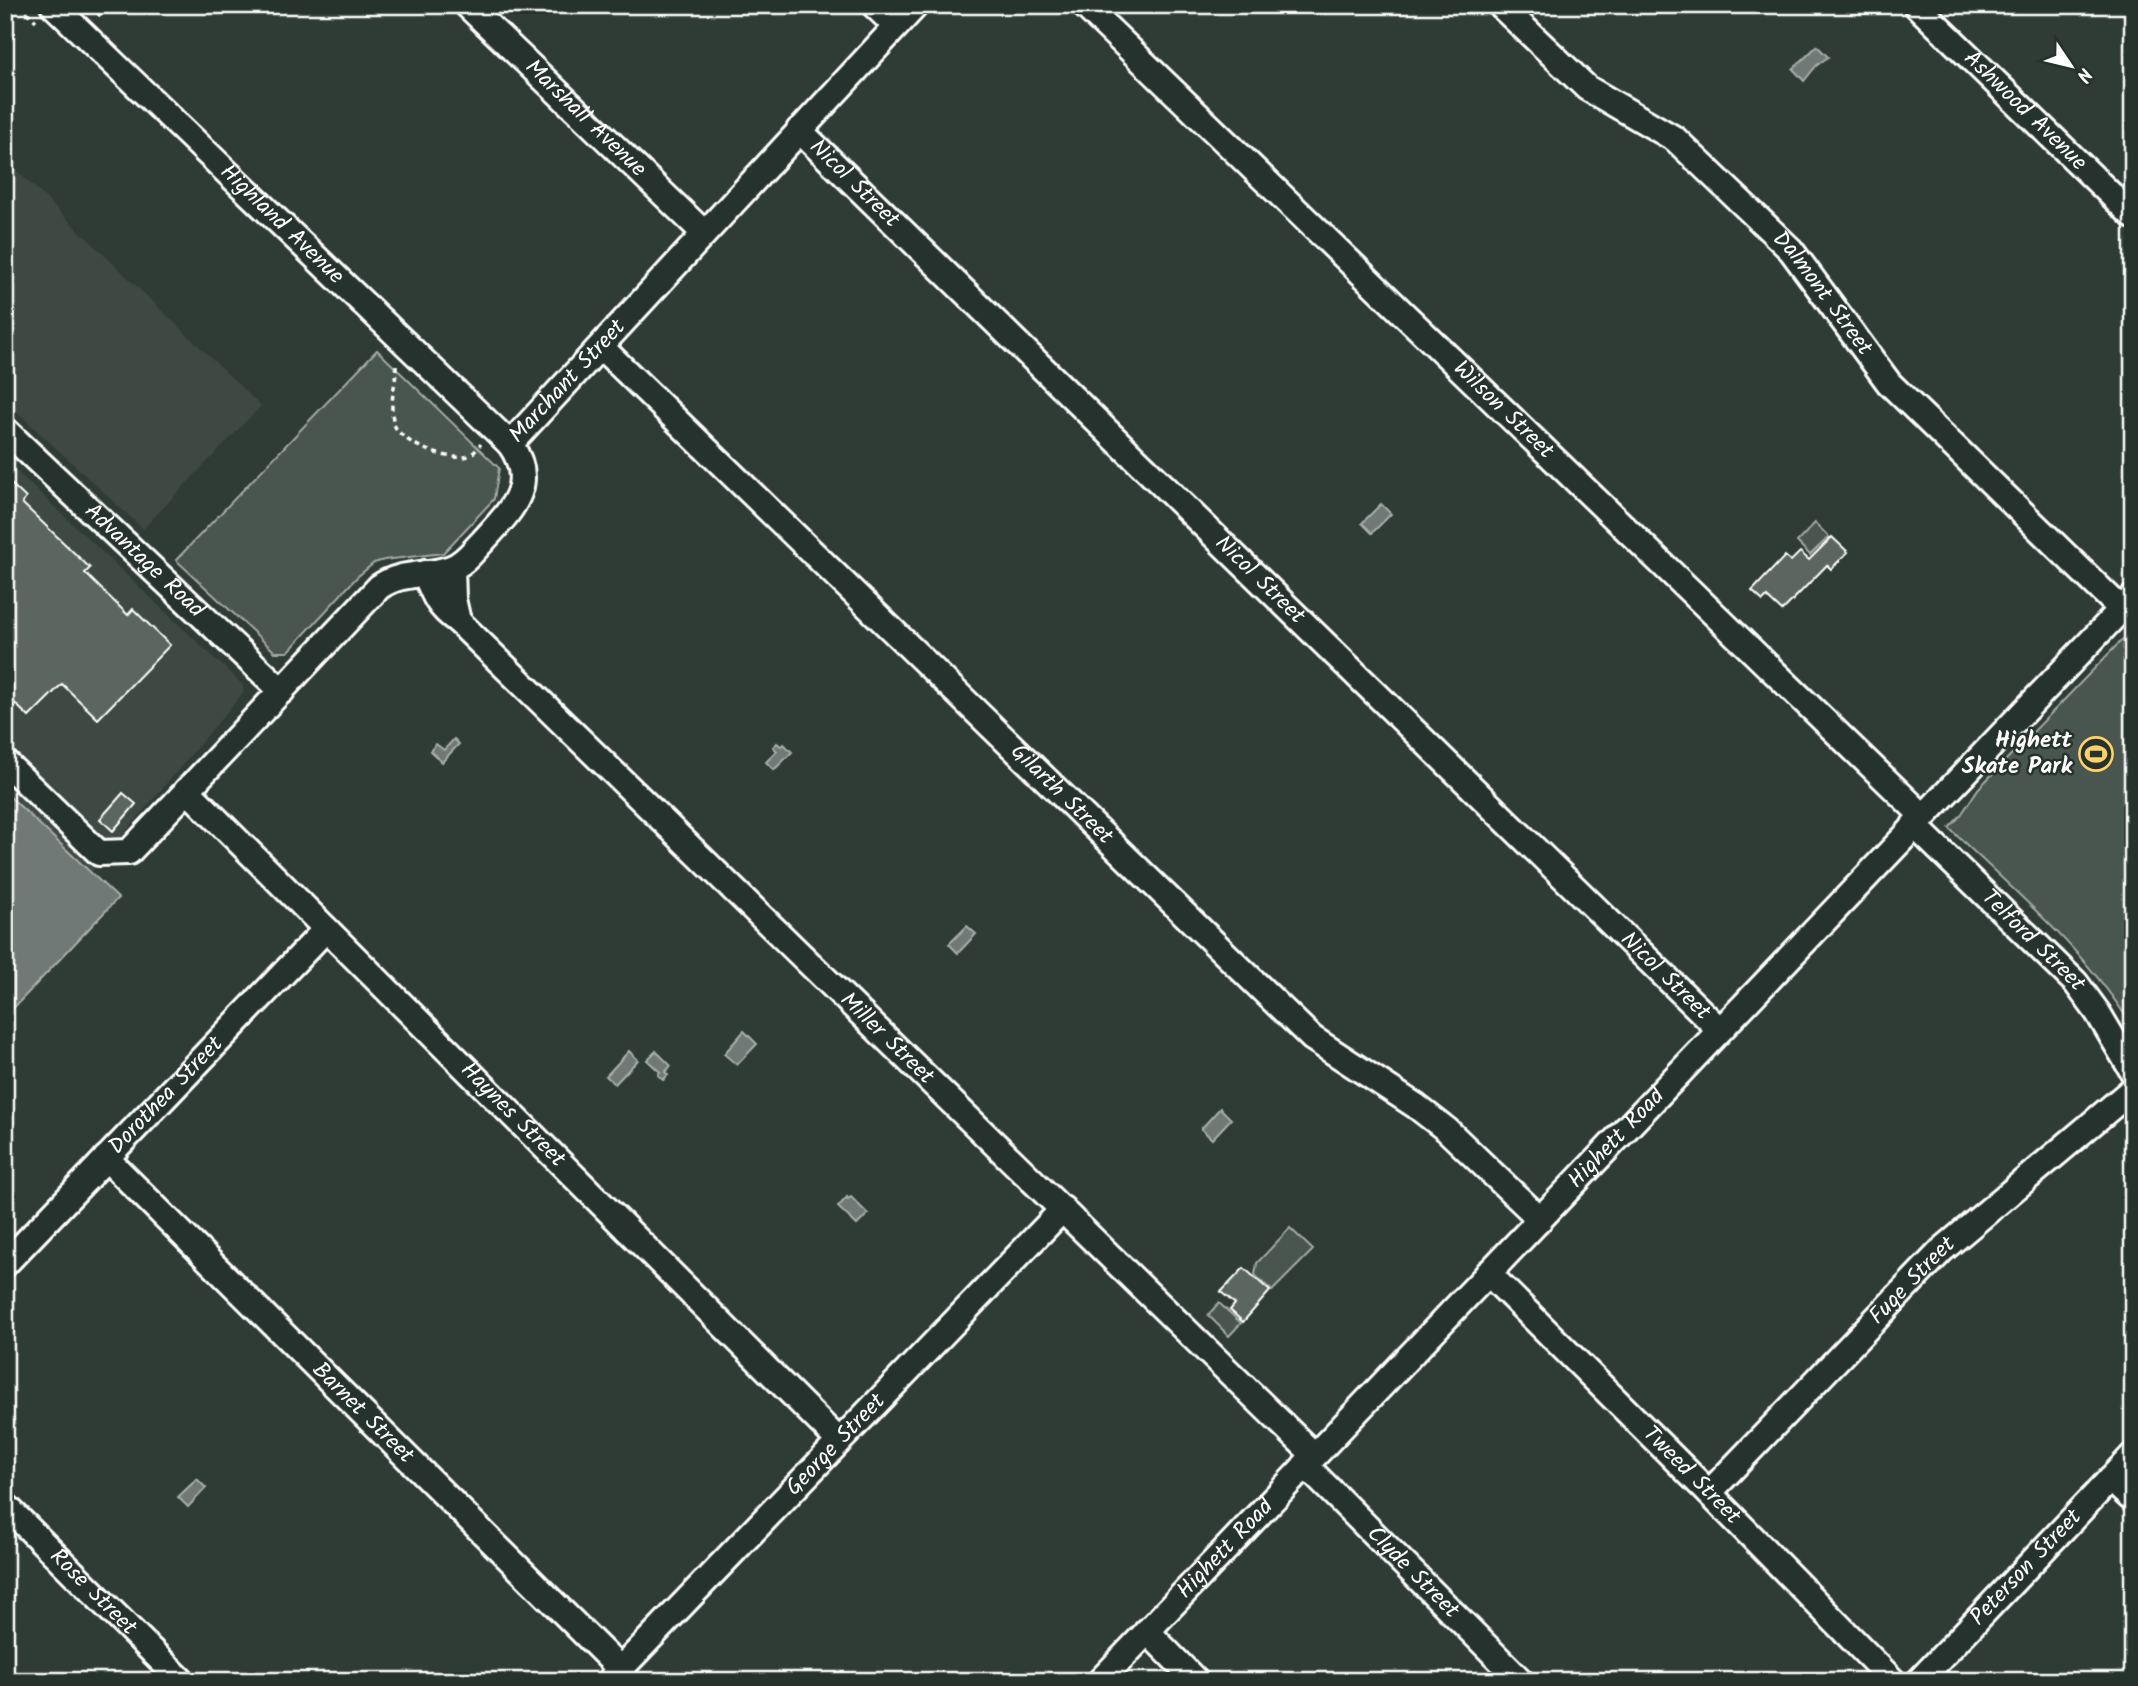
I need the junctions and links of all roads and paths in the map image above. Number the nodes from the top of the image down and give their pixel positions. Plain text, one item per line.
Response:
1 (467, 5) edge
2 (874, 5) edge
3 (916, 5) edge
4 (1084, 5) edge
5 (1500, 5) edge
6 (1916, 5) edge
7 (66, 10) edge
8 (895, 26) junction
9 (799, 130) junction
10 (2133, 216) edge
11 (704, 233) junction
12 (601, 347) junction
13 (397, 366) dead end
14 (5, 430) edge
15 (502, 437) junction
16 (452, 568) junction
17 (425, 573) junction
18 (2127, 603) edge
19 (458, 621) junction
20 (282, 691) junction
21 (5, 762) edge
22 (187, 790) junction
23 (1919, 821) junction
24 (326, 929) junction
25 (1719, 1029) junction
26 (2133, 1072) edge
27 (2133, 1089) edge
28 (106, 1158) junction
29 (1063, 1209) junction
30 (1540, 1219) junction
31 (5, 1264) edge
32 (1488, 1273) junction
33 (839, 1441) junction
34 (2133, 1455) edge
35 (1310, 1460) junction
36 (2110, 1479) junction
37 (1709, 1493) junction
38 (2133, 1500) edge
39 (5, 1505) edge
40 (1147, 1632) junction
41 (615, 1675) edge
42 (182, 1681) edge
43 (1100, 1681) edge
44 (1196, 1681) edge
45 (1521, 1681) edge
46 (1894, 1681) edge
47 (1919, 1681) edge

1 - 11 street, Marshall Avenue
2 - 8 street
3 - 8 street, Marchant Street
4 - 23 street, Wilson Street
5 - 18 street, Dalmont Street
6 - 10 street, Ashwood Avenue
7 - 15 street, Highland Avenue
8 - 9 street, Marchant Street
9 - 11 street, Marchant Street
9 - 25 street, Nicol Street
11 - 12 street, Marchant Street
12 - 15 street, Marchant Street
12 - 30 street, Gilarth Street
13 - 15 path
14 - 20 street, Advantage Road
15 - 16 street, Marchant Street
16 - 17 street
16 - 19 street
17 - 19 street, Miller Street
17 - 20 street
18 - 23 street, Highett Road
19 - 29 street, Miller Street
20 - 22 street
21 - 22 street
22 - 24 street, Haynes Street
23 - 25 street, Highett Road
23 - 26 street, Telford Street
24 - 28 street, Dorothea Street
24 - 33 street, Haynes Street
25 - 30 street, Highett Road
27 - 37 street, Fuge Street
28 - 31 street, Dorothea Street
28 - 41 street, Barnet Street
29 - 33 street, George Street
29 - 35 street, Miller Street
30 - 32 street, Highett Road
32 - 35 street, Highett Road
32 - 37 street, Tweed Street
33 - 41 street, George Street
34 - 36 street, Peterson Street
35 - 40 street, Highett Road
35 - 45 street, Clyde Street
36 - 38 street
36 - 47 street, Peterson Street
37 - 46 street, Tweed Street
39 - 42 street, Rose Street
40 - 43 street, Highett Road
40 - 44 street
46 - 47 street

